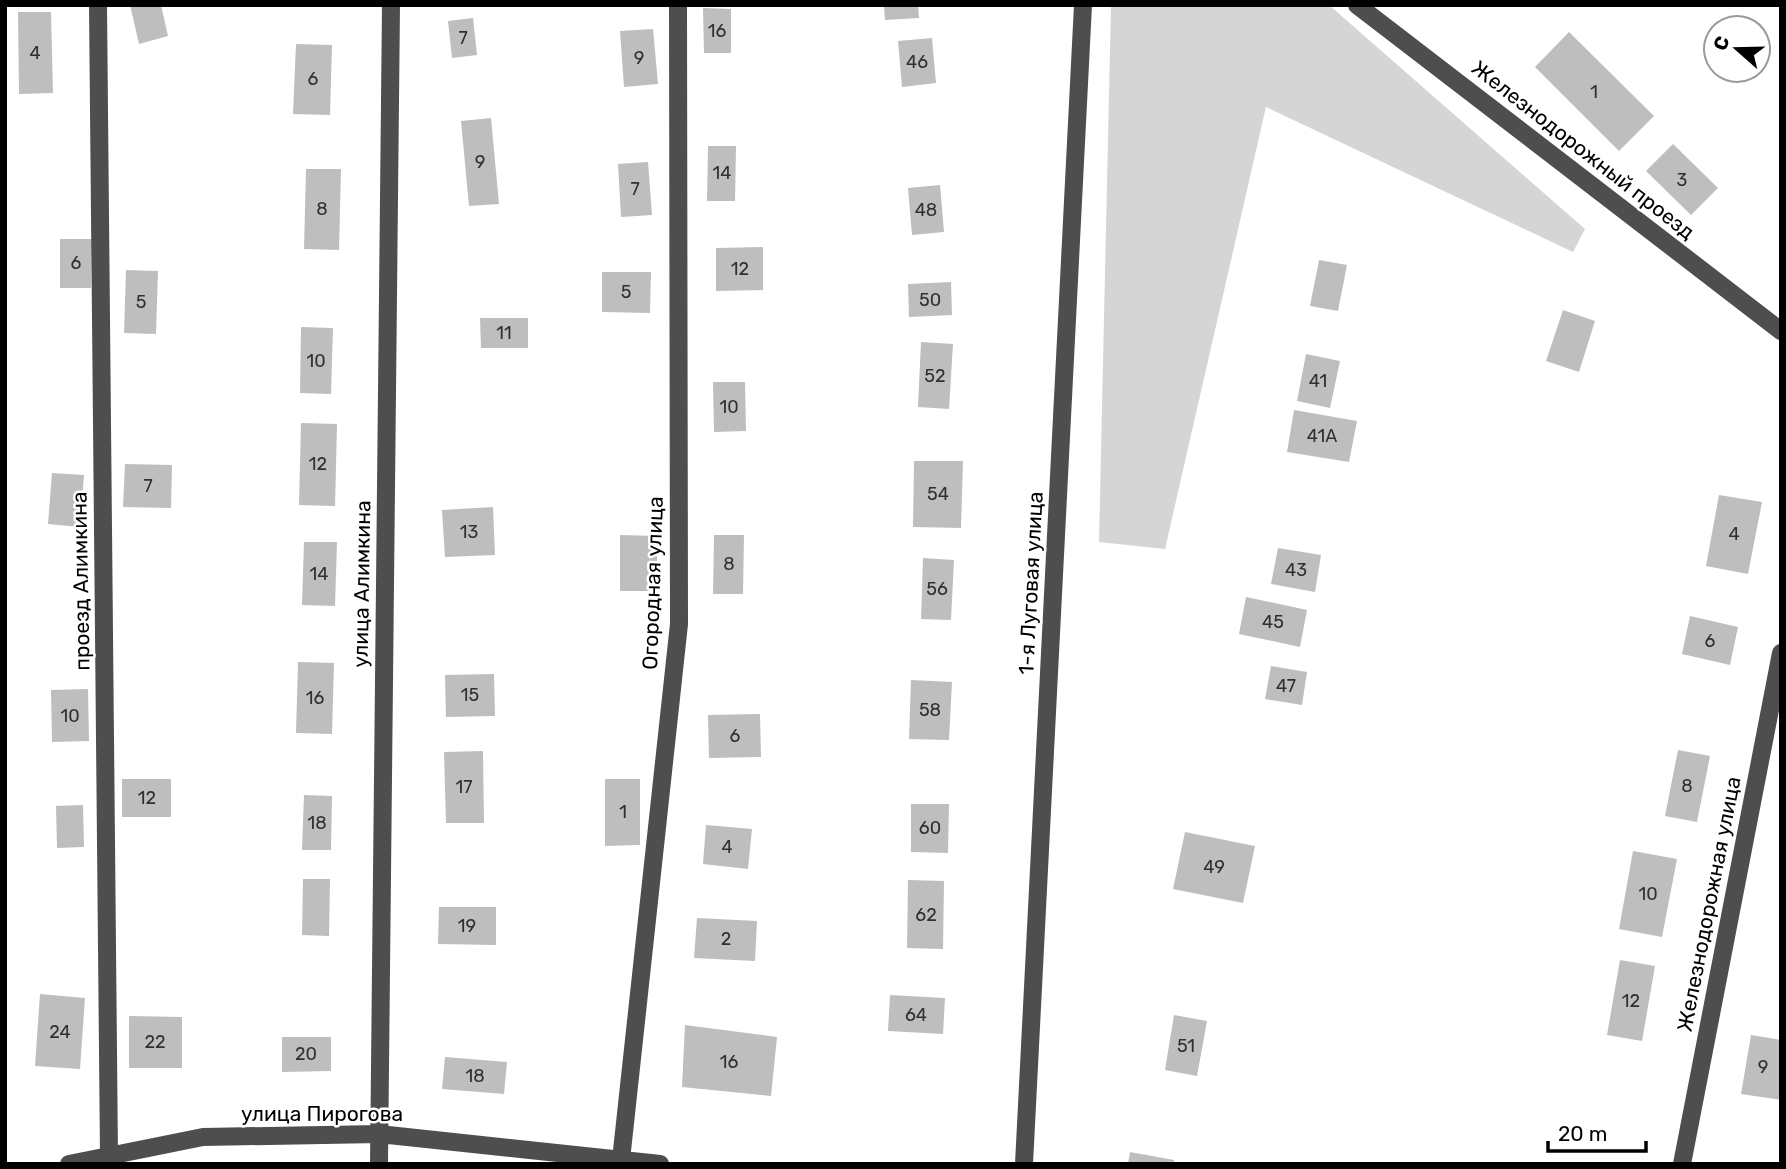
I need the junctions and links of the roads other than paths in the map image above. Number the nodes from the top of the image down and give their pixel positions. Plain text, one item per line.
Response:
1 (98, 5) edge
2 (391, 5) edge
3 (678, 5) edge
4 (1083, 5) edge
5 (1357, 5) edge
6 (1781, 331) edge
7 (1781, 653) edge
8 (379, 1134) junction
9 (109, 1156) junction
10 (621, 1160) junction
11 (69, 1164) edge
12 (379, 1164) edge
13 (660, 1164) edge
14 (1024, 1164) edge
15 (1682, 1164) edge

1 - 9 street, проезд Алимкина
2 - 8 street, улица Алимкина
3 - 10 street, Огородная улица
4 - 14 street, 1-я Луговая улица
5 - 6 street, Железнодорожный проезд
7 - 15 street, Железнодорожная улица
8 - 9 street, улица Пирогова
8 - 10 street, улица Пирогова
8 - 12 street, улица Алимкина
9 - 11 street, улица Пирогова
10 - 13 street, улица Пирогова

